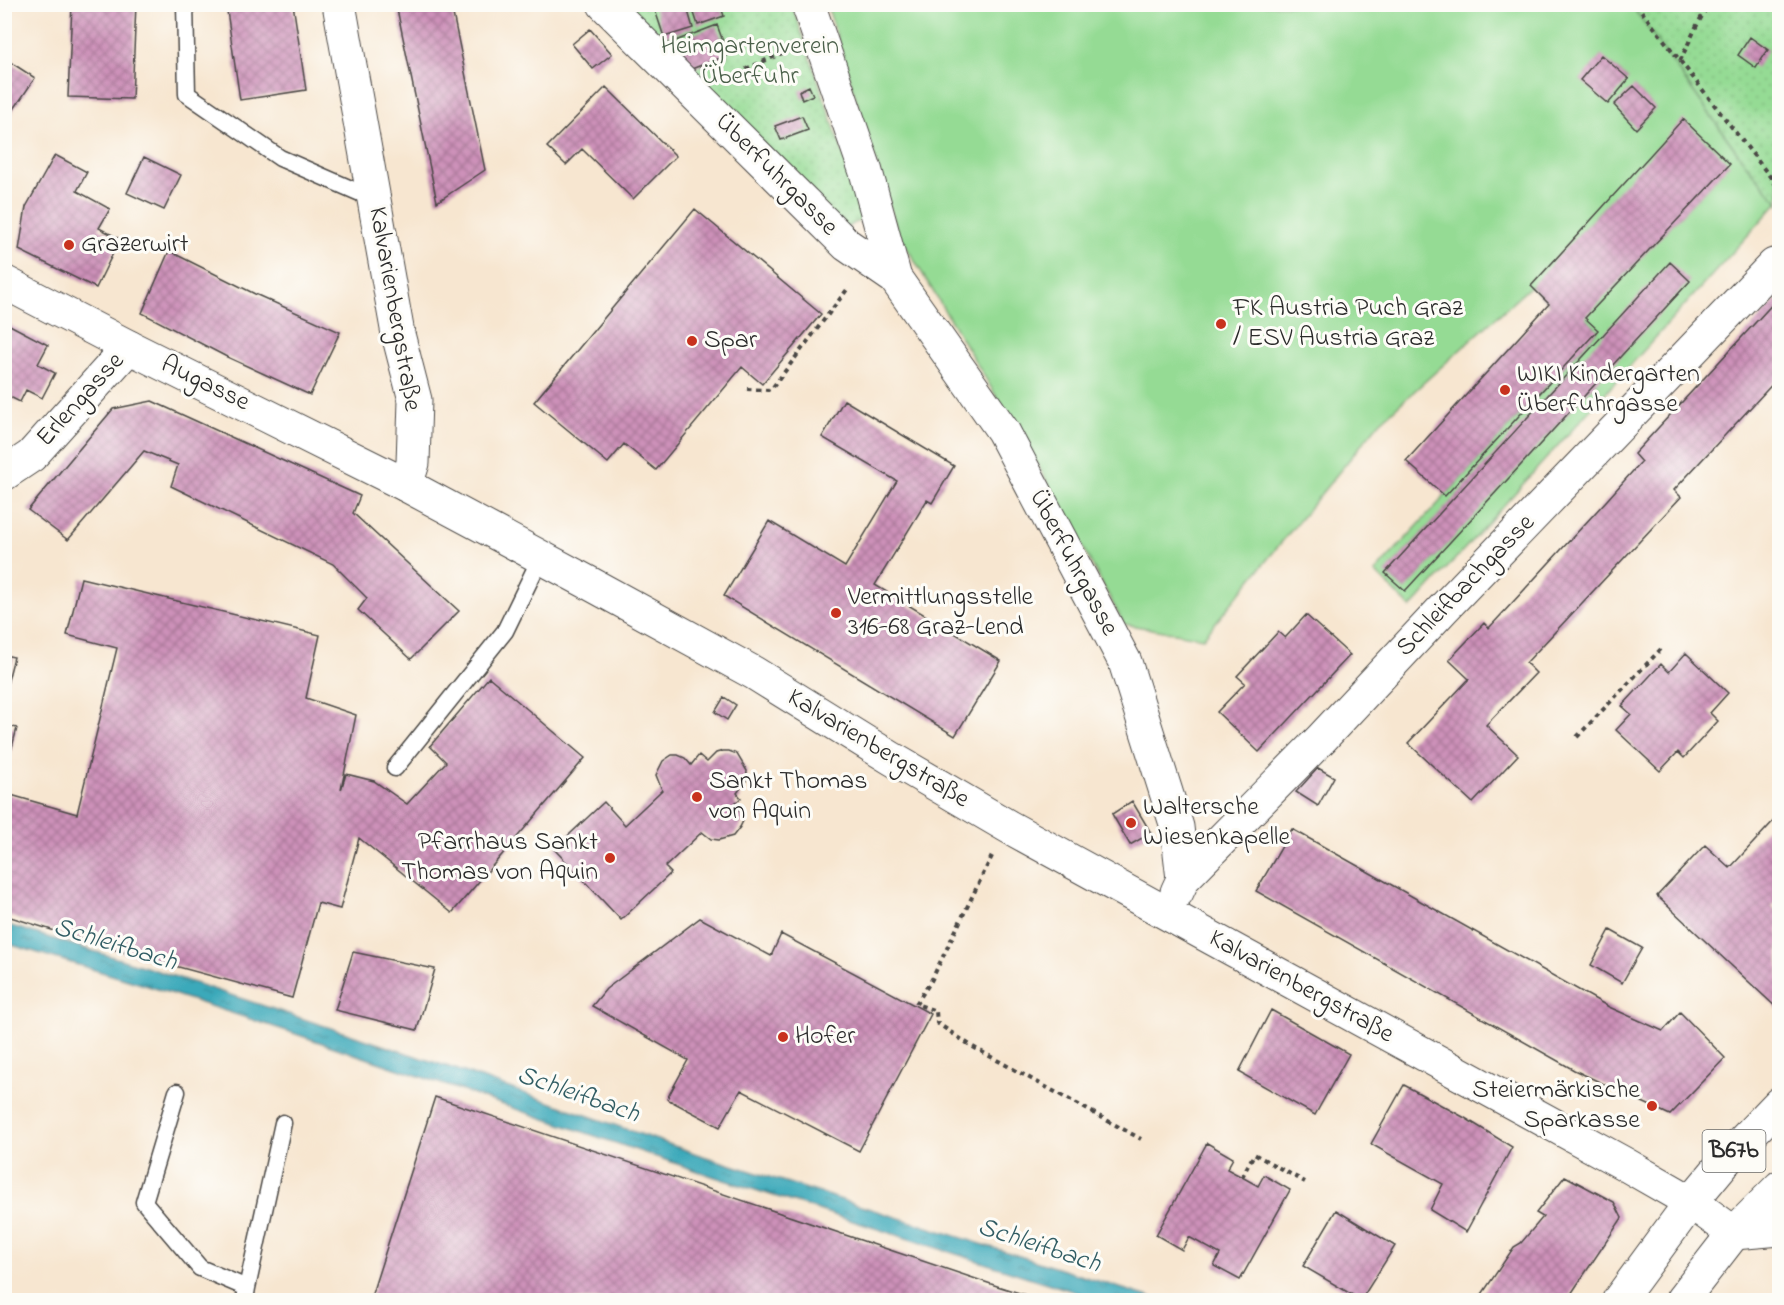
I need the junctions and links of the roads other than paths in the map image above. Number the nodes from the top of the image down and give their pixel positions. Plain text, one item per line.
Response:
1 (185, 4) edge
2 (339, 4) edge
3 (808, 4) edge
4 (608, 9) edge
5 (374, 199) junction
6 (1777, 268) edge
7 (882, 269) junction
8 (4, 282) edge
9 (129, 347) junction
10 (4, 474) edge
11 (406, 484) junction
12 (541, 557) junction
13 (395, 768) dead end
14 (1183, 879) junction
15 (1168, 914) junction
16 (177, 1092) dead end
17 (1779, 1103) edge
18 (283, 1124) dead end
19 (1779, 1187) edge
20 (1691, 1202) junction
21 (1779, 1229) edge
22 (1734, 1233) junction
23 (246, 1294) edge
24 (1619, 1300) edge
25 (1682, 1300) edge

1 - 5 lane
2 - 5 street, Kalvarienbergstraße
3 - 7 street, Überfuhrgasse
4 - 7 street, Überfuhrgasse
5 - 11 street, Kalvarienbergstraße
6 - 14 street, Schleifbachgasse
7 - 14 street, Überfuhrgasse
8 - 9 street, Augasse
9 - 10 street, Erlengasse
9 - 11 street, Augasse
11 - 12 street, Kalvarienbergstraße
12 - 13 lane
12 - 15 street, Kalvarienbergstraße
14 - 15 street, Schleifbachgasse
15 - 20 street, Kalvarienbergstraße
16 - 23 lane
17 - 20 street, B67b
18 - 23 lane
19 - 22 street, B67b
20 - 22 street, Kalvarienbergstraße
20 - 24 street, B67b
21 - 22 street
22 - 25 street, B67b

